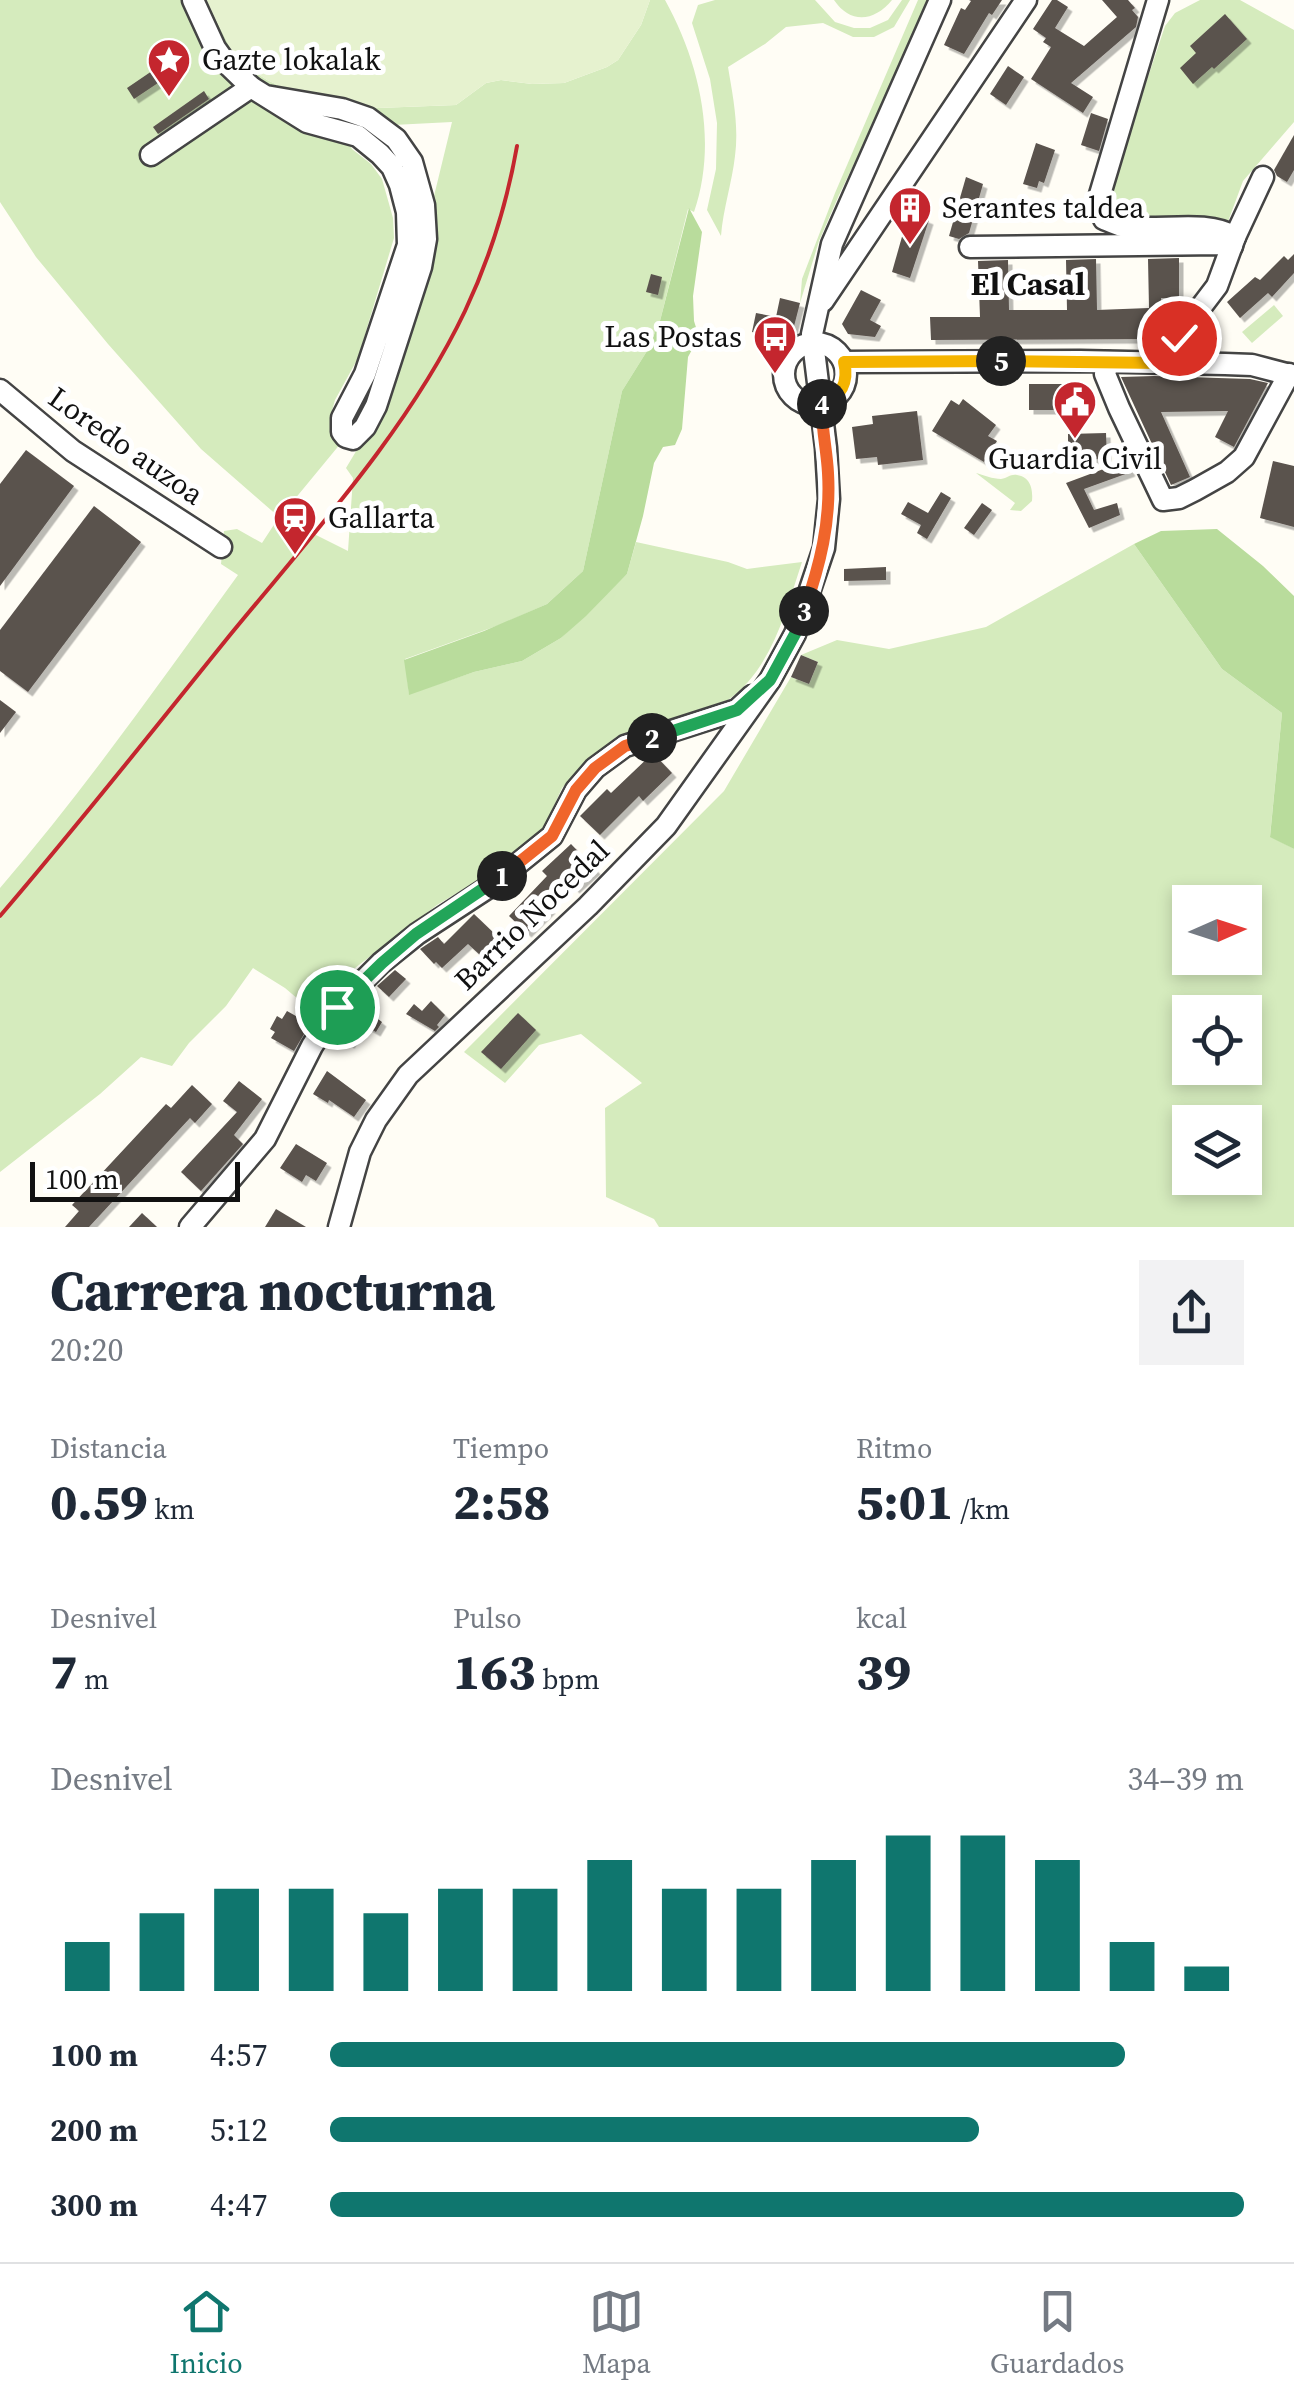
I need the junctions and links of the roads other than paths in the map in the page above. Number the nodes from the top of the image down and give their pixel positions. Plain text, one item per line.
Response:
1 (193, 0) edge
2 (940, 0) edge
3 (1026, 0) edge
4 (1158, 0) edge
5 (258, 91) junction
6 (151, 155) dead end
7 (1262, 176) dead end
8 (1234, 242) junction
9 (832, 244) junction
10 (970, 247) dead end
11 (860, 250) junction
12 (817, 310) junction
13 (813, 342) junction
14 (844, 362) junction
15 (1108, 362) junction
16 (1162, 363) junction
17 (1292, 375) edge
18 (4, 404) edge
19 (821, 404) junction
20 (221, 547) dead end
21 (770, 680) junction
22 (190, 1227) edge
23 (342, 1227) edge

1 - 5 street
2 - 9 street
3 - 11 street
4 - 8 street
5 - 5 street
5 - 6 street
7 - 8 street
8 - 10 street
8 - 16 street
9 - 11 street
9 - 12 street
11 - 12 street
12 - 13 street
13 - 14 street
13 - 19 street
13 - 19 street
14 - 15 street
14 - 19 street
15 - 16 street
15 - 17 street
16 - 17 street
18 - 20 street, Loredo auzoa
19 - 21 street
21 - 22 street
21 - 23 street, Barrio Nocedal

